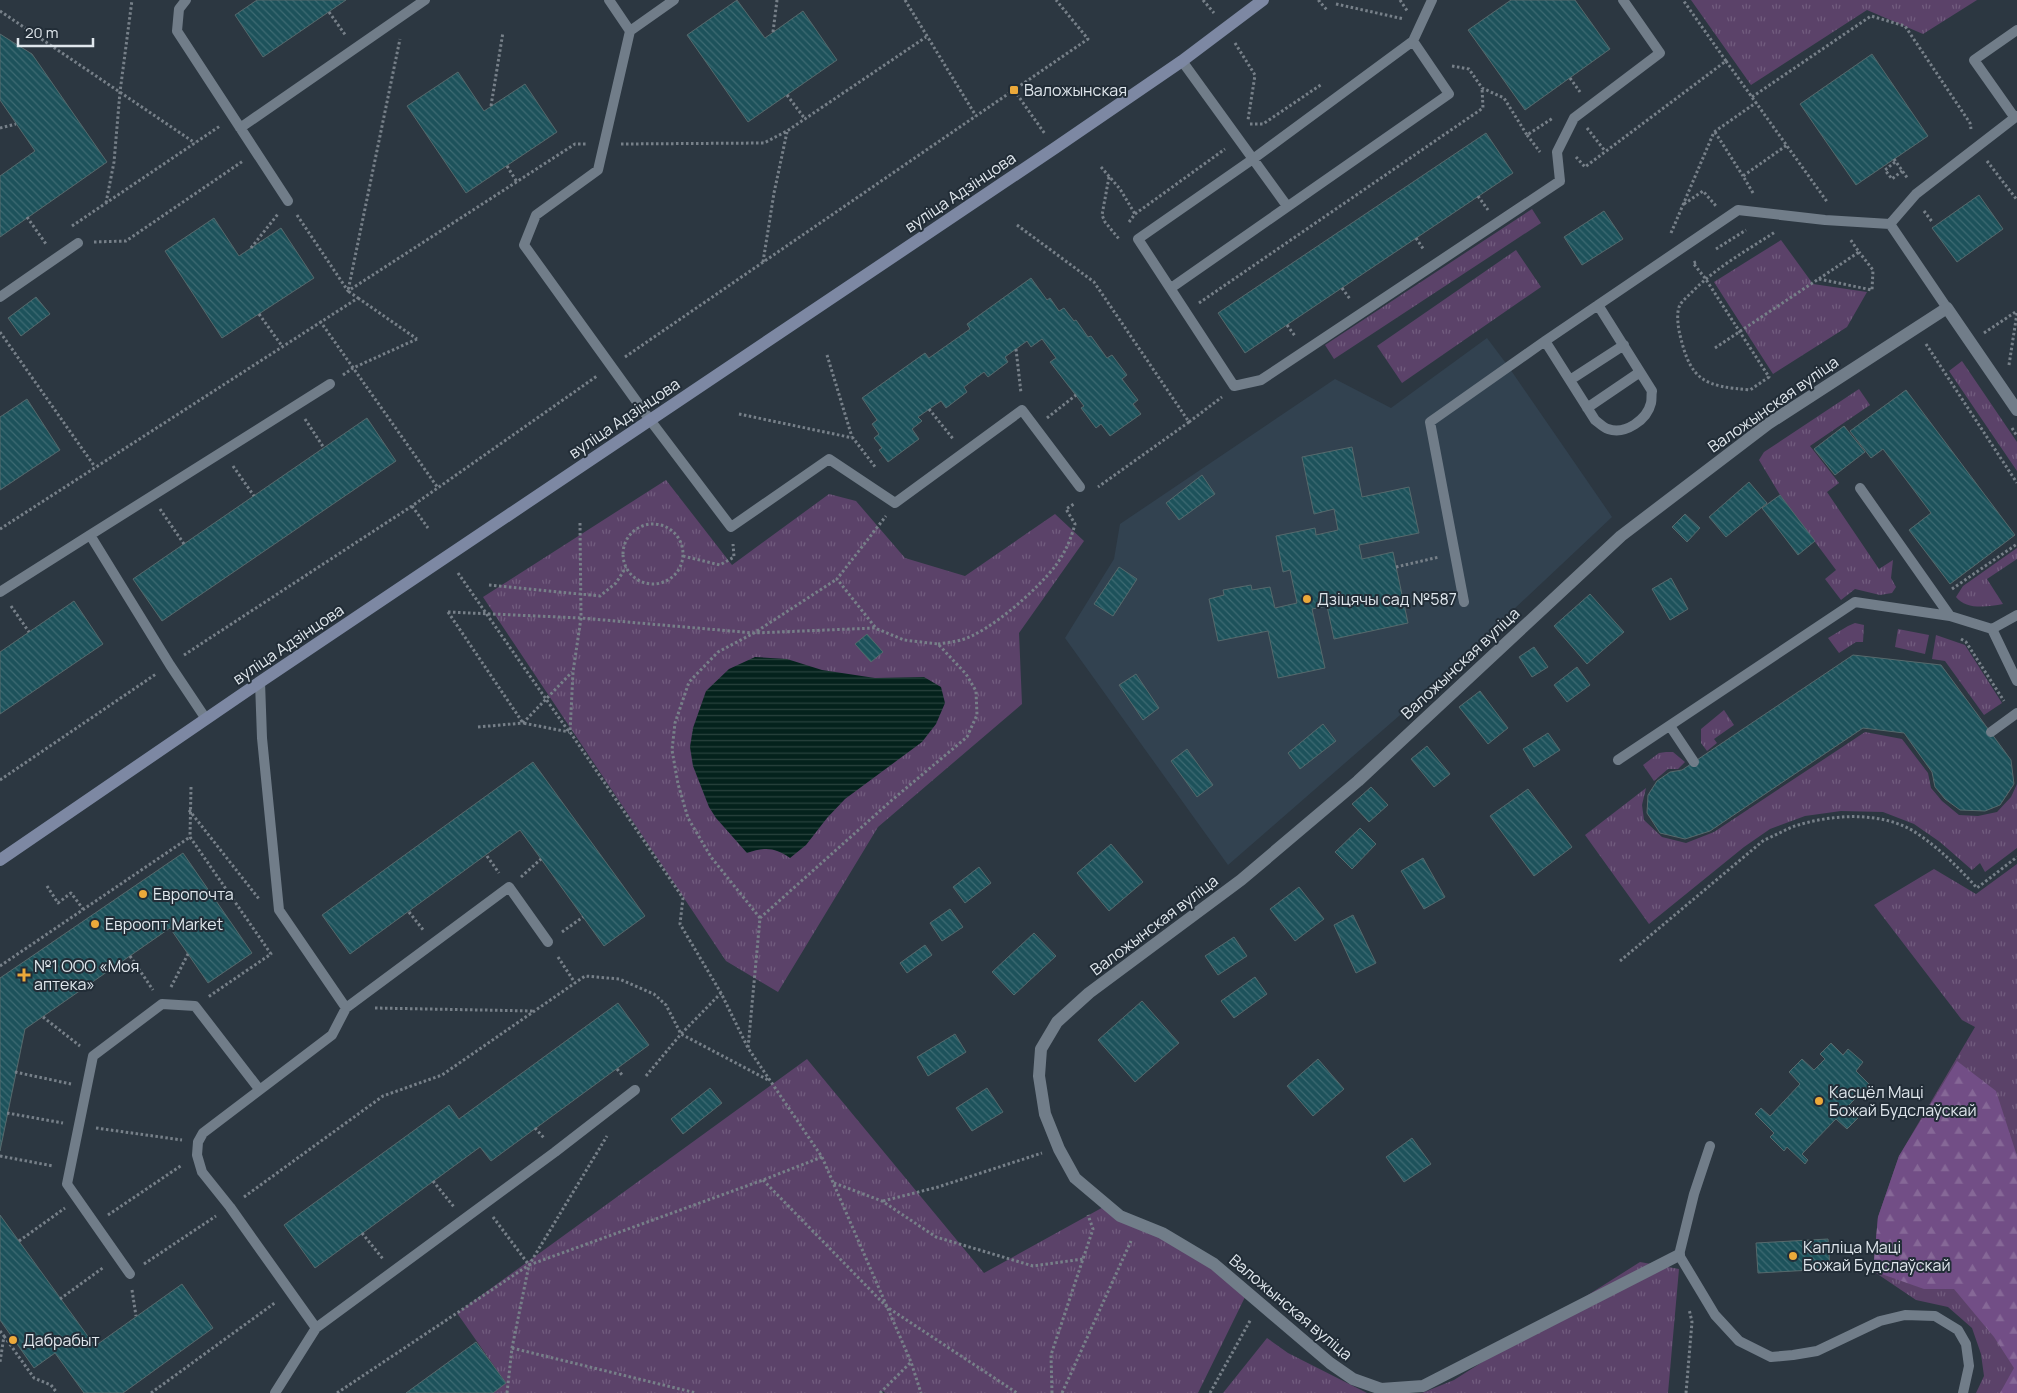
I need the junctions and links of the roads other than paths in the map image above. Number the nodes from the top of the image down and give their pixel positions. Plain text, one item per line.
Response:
1 (186, 0) edge
2 (425, 0) edge
3 (609, 0) edge
4 (674, 0) edge
5 (1263, 0) edge
6 (1432, 0) edge
7 (1623, 0) edge
8 (2017, 30) edge
9 (630, 31) junction
10 (1413, 41) junction
11 (1182, 61) junction
12 (2016, 117) edge
13 (240, 128) junction
14 (1252, 158) junction
15 (288, 201) road end
16 (1287, 206) junction
17 (1890, 224) junction
18 (78, 243) road end
19 (1171, 288) junction
20 (0, 298) edge
21 (1598, 305) junction
22 (1947, 308) junction
23 (1544, 341) junction
24 (1624, 345) junction
25 (1640, 372) junction
26 (1570, 380) junction
27 (330, 384) dead end
28 (1588, 408) junction
29 (2017, 410) edge
30 (650, 420) junction
31 (1080, 487) dead end
32 (1860, 488) dead end
33 (90, 535) junction
34 (1, 592) edge
35 (1464, 602) dead end
36 (2017, 615) edge
37 (1950, 616) junction
38 (1992, 629) junction
39 (2017, 681) edge
40 (260, 682) junction
41 (2015, 714) edge
42 (206, 719) junction
43 (1670, 726) junction
44 (1991, 732) dead end
45 (1618, 760) dead end
46 (1694, 762) dead end
47 (0, 860) edge
48 (548, 942) road end
49 (346, 1008) junction
50 (259, 1089) junction
51 (635, 1090) dead end
52 (1710, 1146) dead end
53 (1679, 1255) junction
54 (130, 1274) road end
55 (316, 1328) junction
56 (275, 1393) edge
57 (1963, 1393) edge

1 - 13 lane
2 - 13 lane
3 - 9 lane
4 - 9 lane
5 - 11 main road, вуліца Адзінцова
6 - 10 lane
7 - 19 lane
8 - 12 lane
9 - 30 lane
10 - 14 lane
10 - 16 lane
11 - 14 lane
11 - 30 main road, вуліца Адзінцова
12 - 17 lane
13 - 15 lane
14 - 16 lane
14 - 19 lane
16 - 19 lane
17 - 21 lane
17 - 22 lane
18 - 20 lane
21 - 23 lane
21 - 24 lane
22 - 29 street
22 - 53 street, Валожынская вуліца
23 - 26 lane
23 - 35 lane
24 - 25 lane
24 - 26 lane
25 - 28 lane
25 - 28 lane
26 - 28 lane
27 - 33 lane
30 - 31 lane
30 - 40 main road, вуліца Адзінцова
32 - 37 lane
33 - 34 lane
33 - 42 lane
36 - 38 lane
37 - 38 lane
37 - 43 lane
38 - 39 lane
40 - 42 main road, вуліца Адзінцова
40 - 49 lane
41 - 44 lane
42 - 47 main road, вуліца Адзінцова
43 - 45 lane
43 - 46 lane
48 - 49 lane
49 - 50 lane
50 - 54 lane
50 - 55 lane
51 - 55 lane
52 - 53 lane
53 - 57 lane
55 - 56 lane

